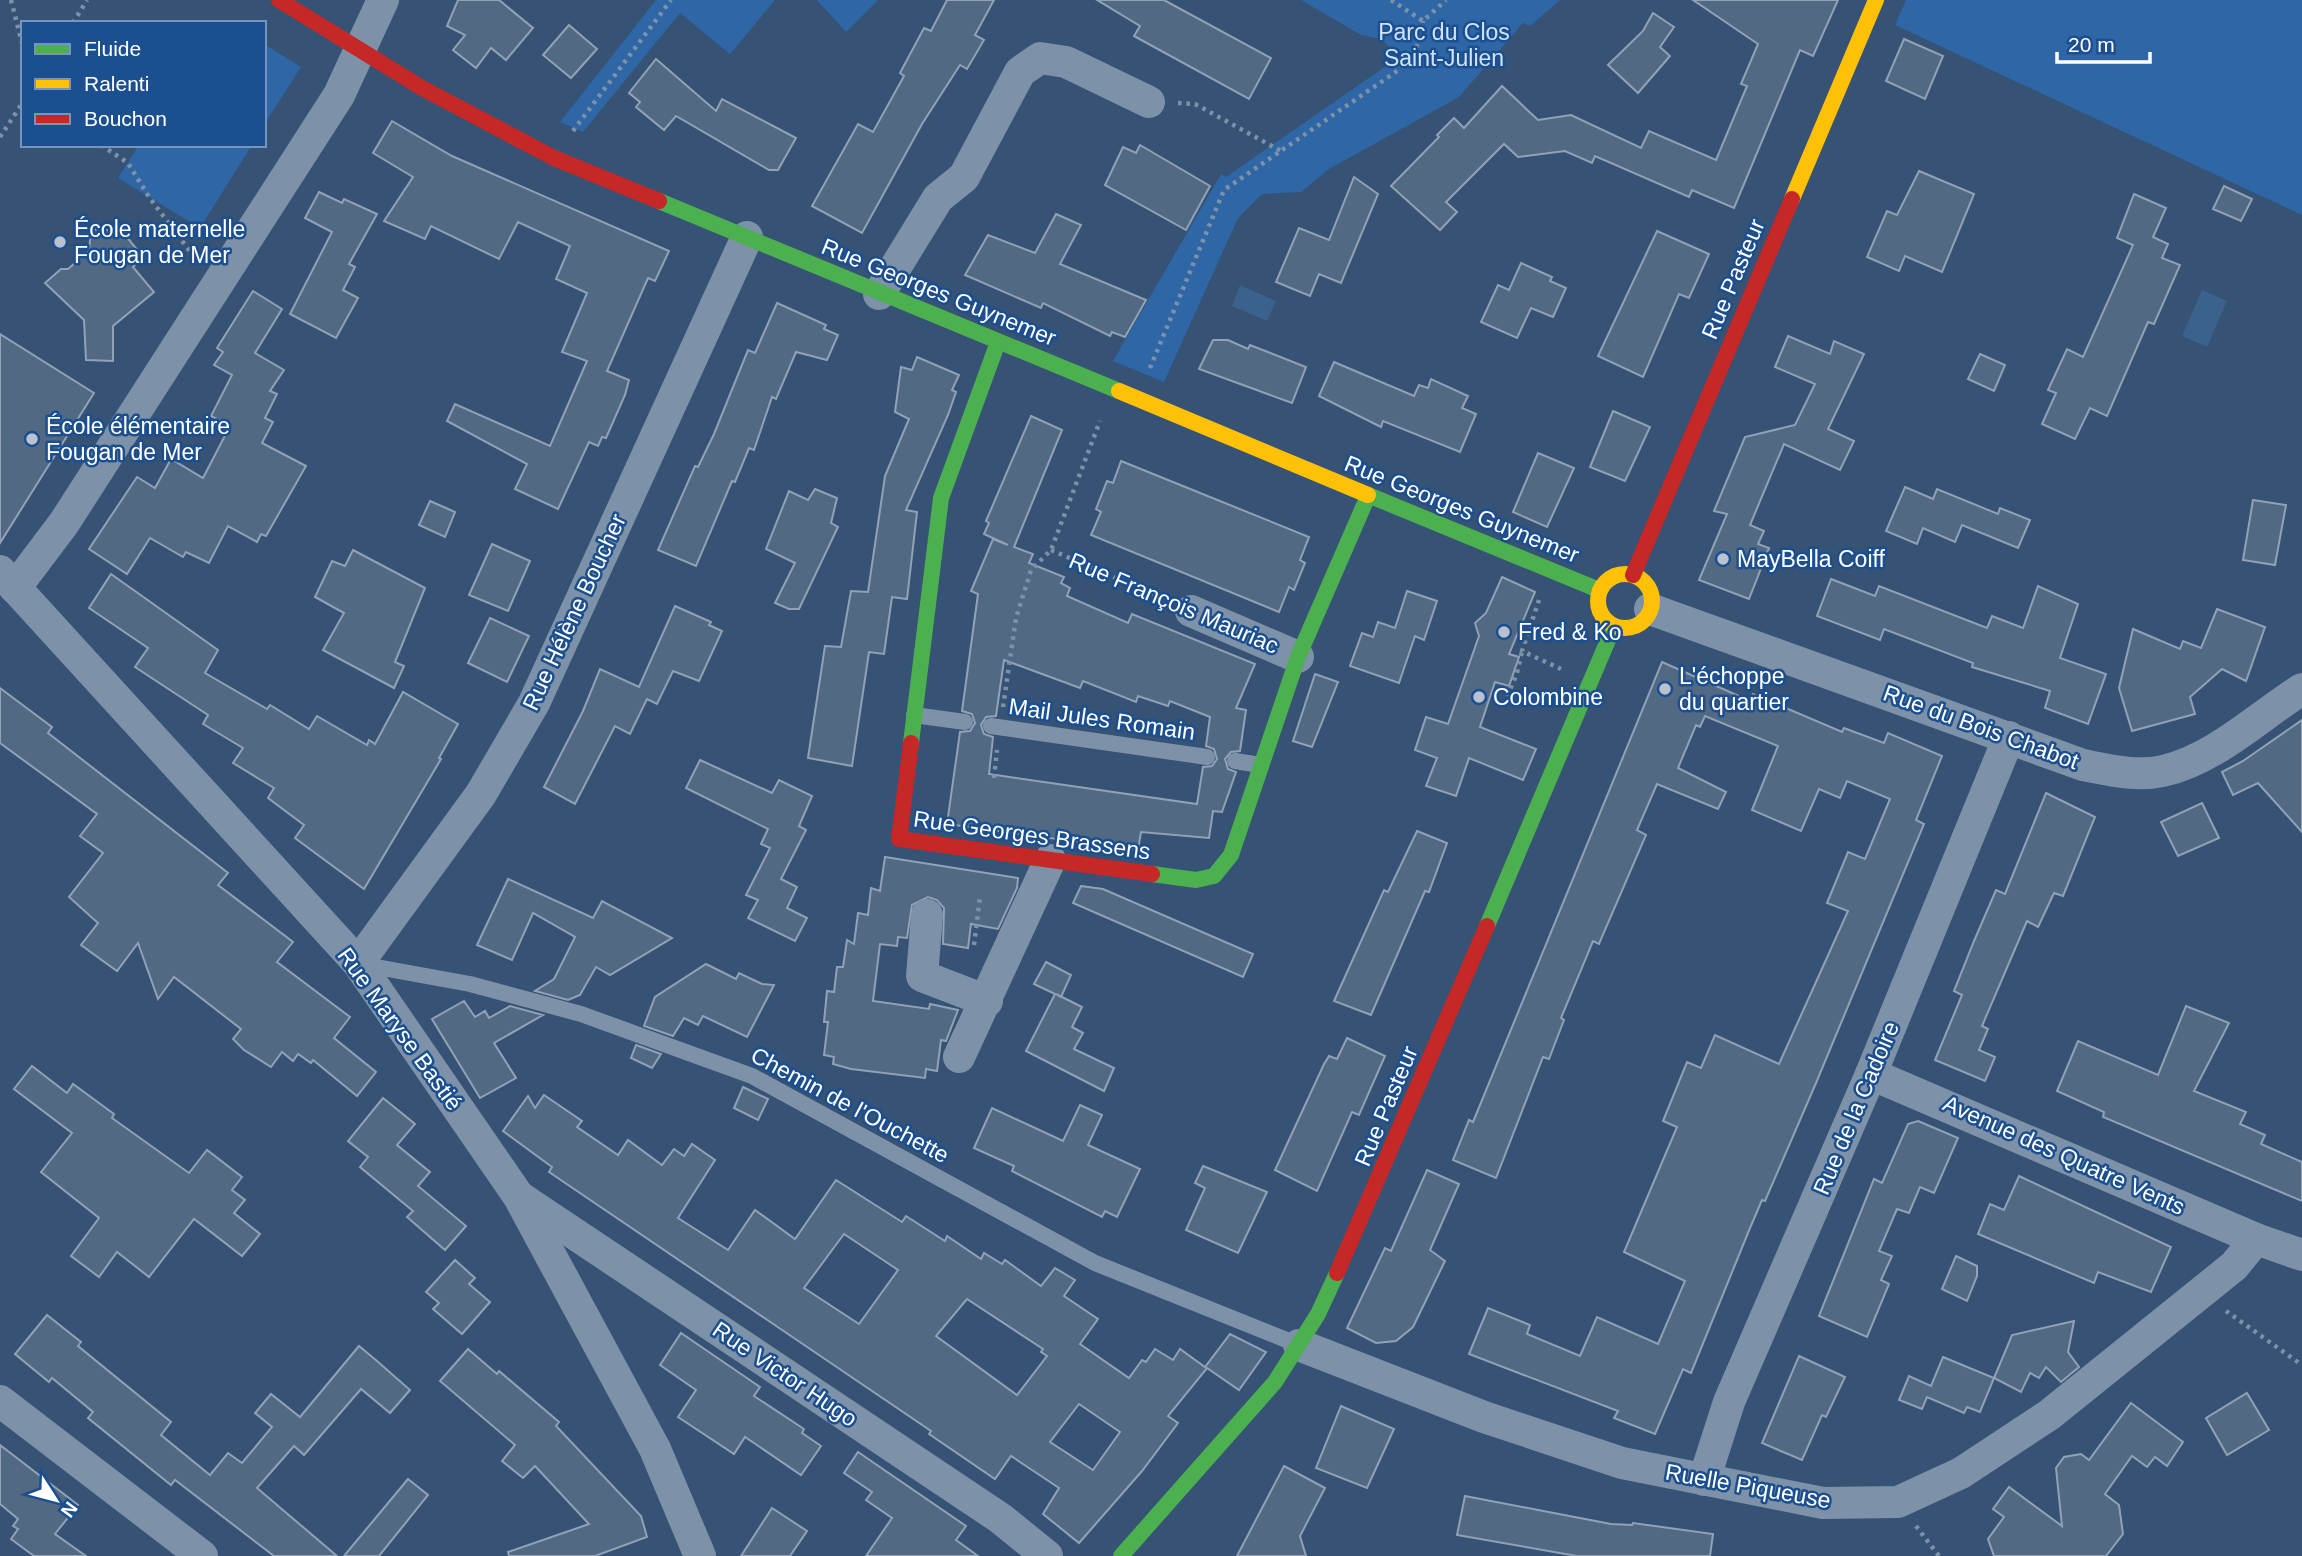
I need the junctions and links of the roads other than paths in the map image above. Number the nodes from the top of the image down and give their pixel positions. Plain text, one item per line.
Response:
1 (279, 0) edge
2 (383, 0) edge
3 (1876, 0) edge
4 (360, 51) junction
5 (1149, 102) road end
6 (747, 237) junction
7 (878, 293) junction
8 (998, 342) junction
9 (1368, 496) junction
10 (1633, 575) junction
11 (7, 580) edge
12 (1600, 590) junction
13 (1650, 609) junction
14 (1191, 611) road end
15 (1614, 626) junction
16 (1298, 657) junction
17 (2302, 689) edge
18 (914, 715) junction
19 (965, 722) dead end
20 (995, 727) road end
21 (2009, 737) junction
22 (1207, 757) dead end
23 (1235, 761) dead end
24 (1260, 765) junction
25 (1050, 860) junction
26 (927, 915) dead end
27 (358, 963) junction
28 (987, 1001) junction
29 (959, 1057) dead end
30 (1871, 1074) junction
31 (519, 1197) junction
32 (2256, 1239) junction
33 (2302, 1255) edge
34 (1299, 1345) junction
35 (0, 1401) edge
36 (1704, 1480) junction
37 (202, 1556) edge
38 (700, 1556) edge
39 (1047, 1556) edge
40 (1121, 1556) edge

1 - 4 street, Rue Georges Guynemer
2 - 4 street
3 - 10 street, Rue Pasteur
4 - 6 street, Rue Georges Guynemer
4 - 11 street
5 - 7 street
6 - 7 street, Rue Georges Guynemer
6 - 27 street, Rue Hélène Boucher
7 - 8 street, Rue Georges Guynemer
8 - 9 street, Rue Georges Guynemer
8 - 18 street, Rue Georges Brassens
9 - 12 street, Rue Georges Guynemer
9 - 16 street, Rue Georges Brassens
10 - 12 street
10 - 13 street
11 - 27 street, Rue Maryse Bastié
12 - 15 street
13 - 15 street
13 - 21 street, Rue du Bois Chabot
14 - 16 street, Rue François Mauriac
15 - 34 street, Rue Pasteur
16 - 24 street, Rue Georges Brassens
17 - 21 street, Rue du Bois Chabot
18 - 19 lane
18 - 25 street, Rue Georges Brassens
20 - 22 lane, Mail Jules Romain
21 - 30 street, Rue de la Cadoire
23 - 24 lane
24 - 25 street, Rue Georges Brassens
25 - 28 street
26 - 28 street
27 - 31 street, Rue Maryse Bastié
27 - 34 lane, Chemin de l'Ouchette
28 - 29 street
30 - 32 street, Avenue des Quatre Vents
30 - 36 street, Rue de la Cadoire
31 - 38 street, Rue Maryse Bastié
31 - 39 street, Rue Victor Hugo
32 - 33 street, Avenue des Quatre Vents
32 - 36 street, Ruelle Piqueuse
34 - 36 street, Ruelle Piqueuse
34 - 40 street, Rue Pasteur
35 - 37 street

